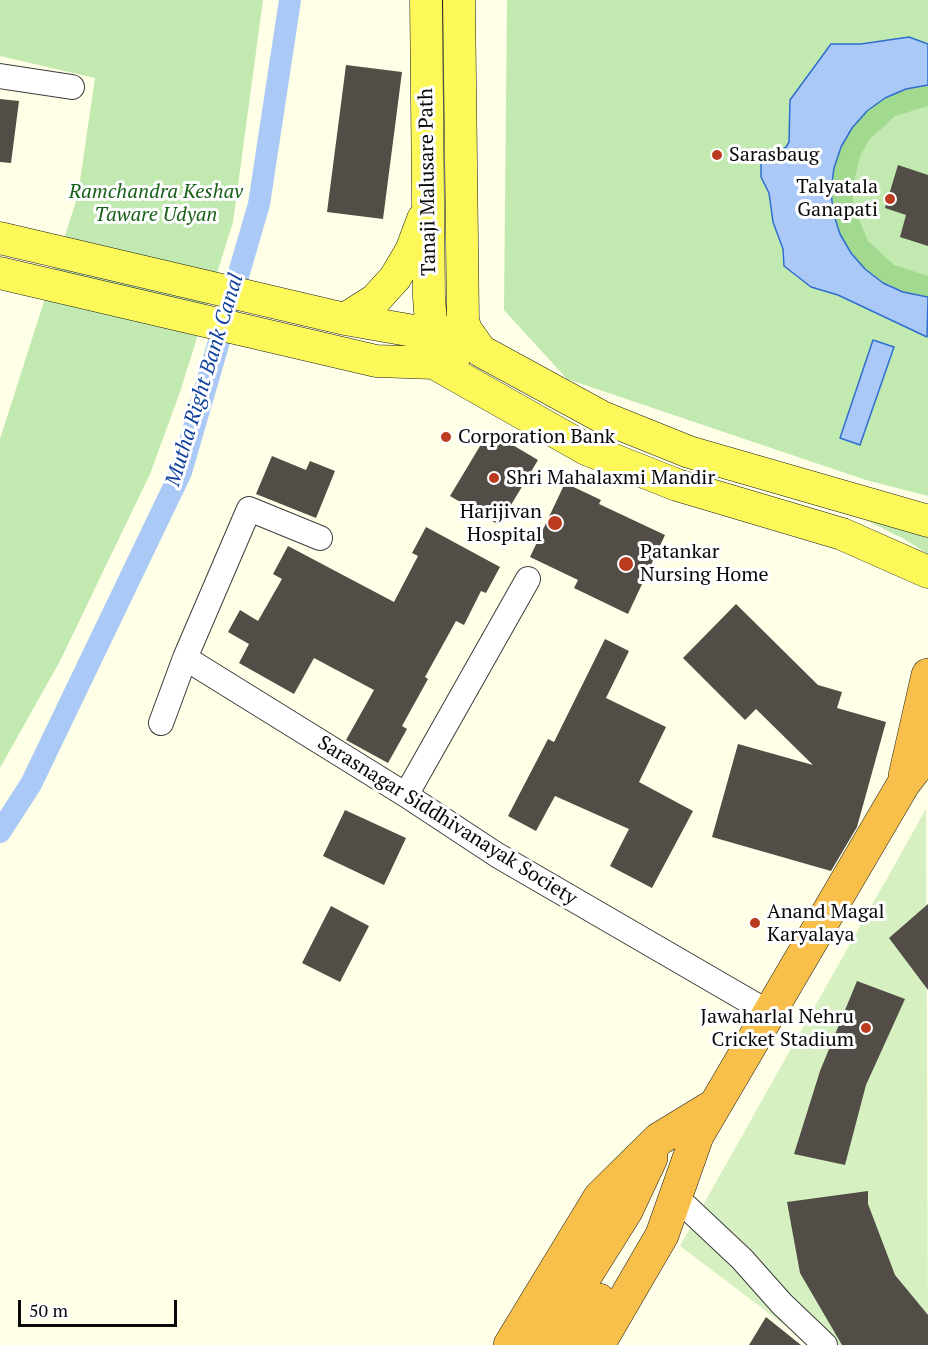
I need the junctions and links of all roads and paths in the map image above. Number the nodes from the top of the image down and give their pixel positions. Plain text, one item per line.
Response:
1 (426, 0) edge
2 (459, 0) edge
3 (0, 76) edge
4 (72, 87) dead end
5 (428, 203) junction
6 (0, 238) edge
7 (0, 273) edge
8 (336, 317) junction
9 (473, 341) junction
10 (433, 349) junction
11 (928, 521) edge
12 (320, 538) dead end
13 (928, 572) edge
14 (528, 579) dead end
15 (185, 658) junction
16 (928, 675) edge
17 (161, 723) dead end
18 (928, 752) edge
19 (904, 783) junction
20 (406, 795) junction
21 (771, 1014) junction
22 (719, 1102) junction
23 (697, 1136) junction
24 (659, 1139) junction
25 (676, 1197) junction
26 (510, 1345) edge
27 (542, 1345) edge
28 (572, 1345) edge
29 (598, 1345) edge
30 (825, 1345) edge

1 - 5 main road, Tanaji Malusare Path
2 - 9 main road, Tanaji Malusare Path
3 - 4 street
5 - 8 main road
5 - 10 main road, Tanaji Malusare Path
6 - 8 main road
7 - 10 main road
8 - 10 main road
9 - 10 main road
9 - 11 main road
10 - 13 main road
12 - 15 street
14 - 20 street
15 - 17 street
15 - 20 street, Sarasnagar Siddhivanayak Society
16 - 19 highway
18 - 19 highway
19 - 21 highway
20 - 21 street, Sarasnagar Siddhivanayak Society
21 - 22 highway
22 - 23 highway
22 - 24 highway
23 - 25 highway
23 - 28 highway
24 - 26 highway
24 - 27 highway
25 - 29 highway
25 - 30 street

